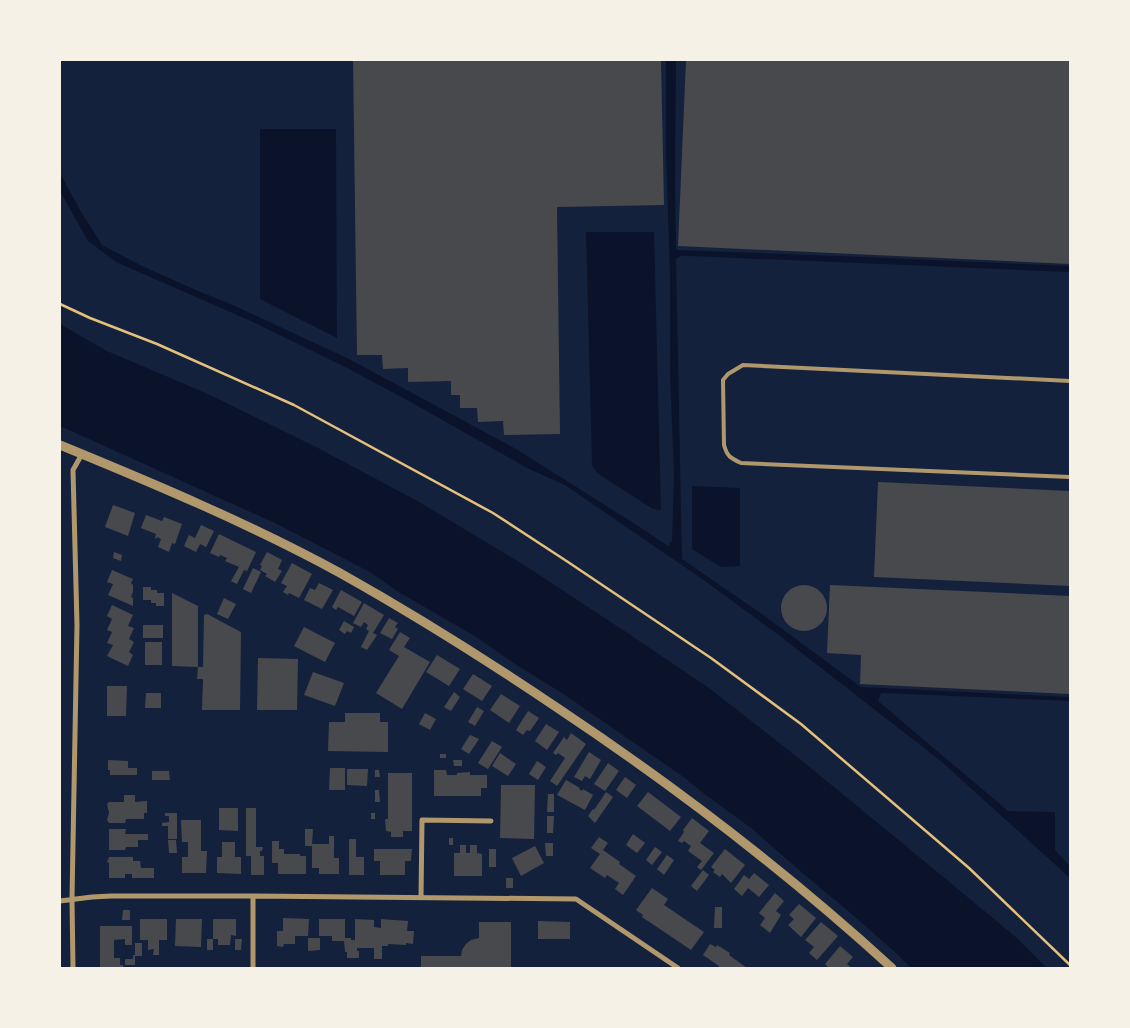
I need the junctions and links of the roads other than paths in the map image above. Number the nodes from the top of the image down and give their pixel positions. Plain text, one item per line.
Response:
1 (1070, 381) edge
2 (60, 445) edge
3 (82, 454) junction
4 (1070, 477) edge
5 (491, 820) dead end
6 (253, 896) junction
7 (421, 898) junction
8 (72, 899) junction
9 (60, 901) edge
10 (73, 968) edge
11 (253, 968) edge
12 (678, 968) edge
13 (892, 968) edge

1 - 4 lane
2 - 3 street
3 - 8 street
3 - 13 street
5 - 7 street
6 - 7 street
6 - 8 street
6 - 11 street
7 - 12 street
8 - 9 street
8 - 10 street

